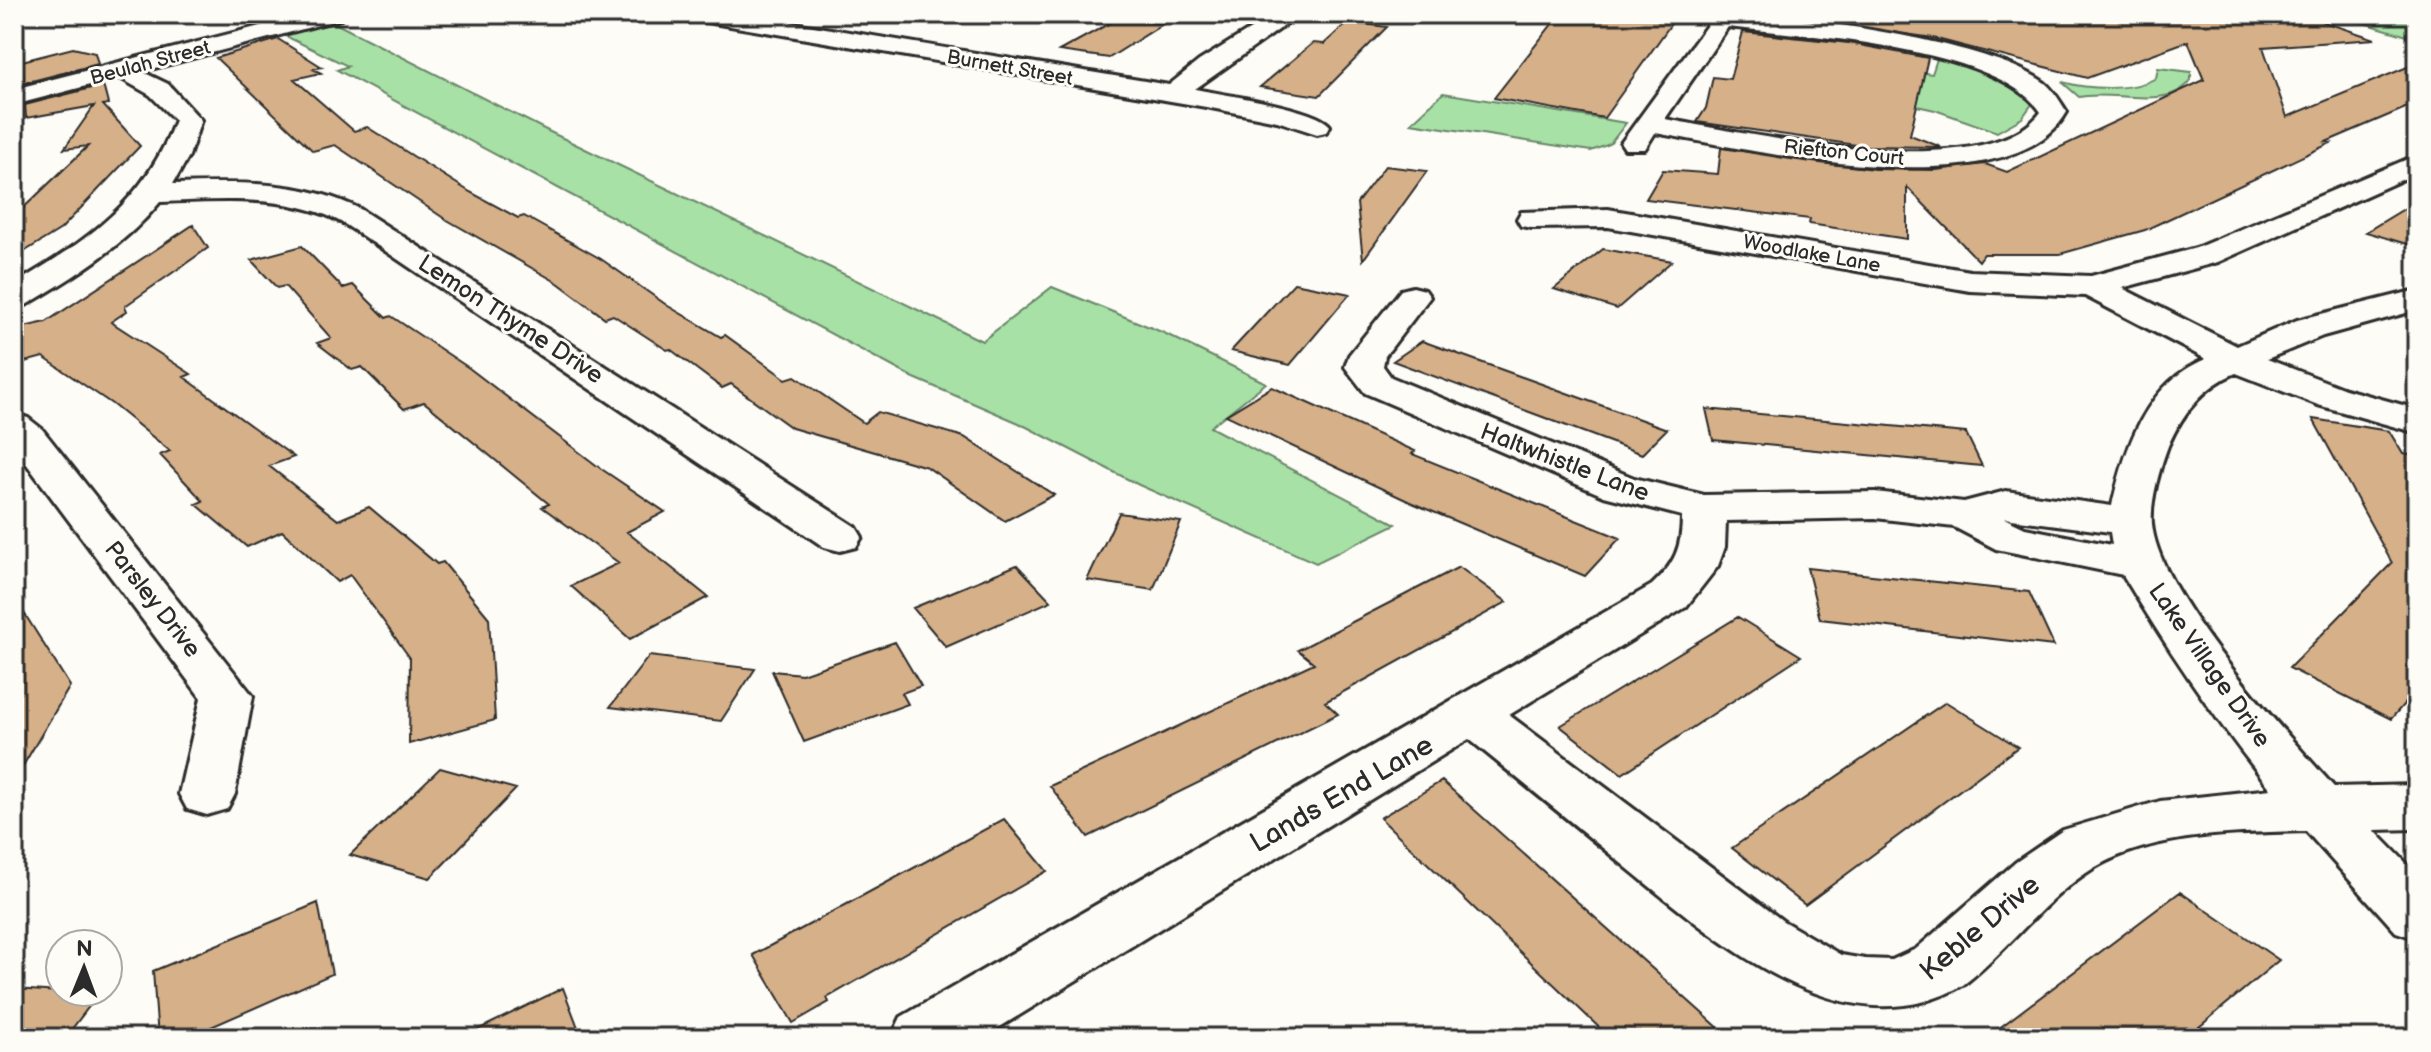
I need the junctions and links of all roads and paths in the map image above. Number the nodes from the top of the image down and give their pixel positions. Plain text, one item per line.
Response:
1 (289, 14) edge
2 (333, 14) edge
3 (701, 14) edge
4 (1290, 14) edge
5 (1724, 17) edge
6 (122, 69) junction
7 (14, 84) edge
8 (1174, 94) junction
9 (14, 97) edge
10 (1649, 124) junction
11 (1317, 126) dead end
12 (1631, 148) dead end
13 (2417, 163) edge
14 (150, 193) junction
15 (1532, 219) dead end
16 (2107, 282) junction
17 (1413, 297) dead end
18 (14, 298) edge
19 (2417, 300) edge
20 (2256, 353) junction
21 (2417, 414) edge
22 (2417, 421) edge
23 (14, 426) edge
24 (1704, 508) junction
25 (840, 537) dead end
26 (2135, 543) junction
27 (1474, 715) junction
28 (207, 794) dead end
29 (2417, 807) edge
30 (2321, 811) junction
31 (2417, 914) edge
32 (924, 1038) edge

1 - 7 street, Beulah Street
2 - 6 street, Beulah Street
3 - 8 street, Burnett Street
4 - 8 street
5 - 10 street
5 - 10 street, Riefton Court
6 - 9 street, Beulah Street
6 - 14 street
8 - 11 street, Burnett Street
10 - 12 street
13 - 16 street, Woodlake Lane
14 - 18 street
14 - 25 street, Lemon Thyme Drive
15 - 16 street, Woodlake Lane
16 - 20 street, Woodlake Lane
17 - 24 street, Haltwhistle Lane
19 - 20 street
20 - 21 street
20 - 22 street
20 - 26 street
23 - 28 street, Parsley Drive
24 - 26 street, Haltwhistle Lane
24 - 27 street, Lands End Lane
26 - 30 street, Lake Village Drive
27 - 30 street, Keble Drive
27 - 32 street, Lands End Lane
29 - 30 street, Keble Drive
30 - 31 street, Lake Village Drive

